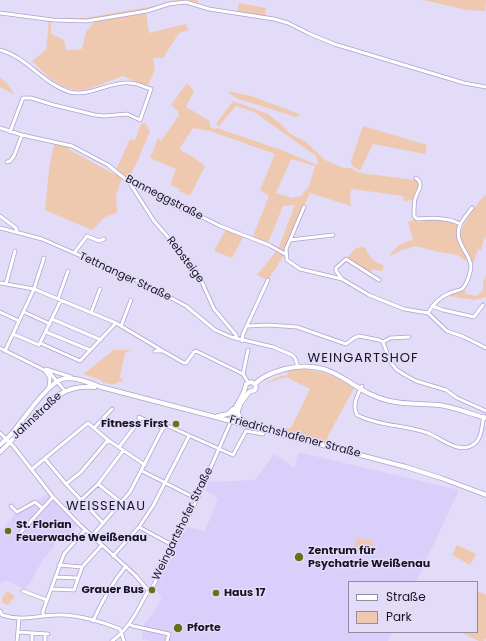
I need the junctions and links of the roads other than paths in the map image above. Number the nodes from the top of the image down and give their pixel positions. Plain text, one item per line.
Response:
1 (0, 13) edge
2 (0, 50) edge
3 (486, 87) edge
4 (0, 128) edge
5 (10, 132) junction
6 (22, 135) junction
7 (7, 162) dead end
8 (416, 178) dead end
9 (129, 182) junction
10 (304, 207) dead end
11 (472, 208) dead end
12 (0, 216) edge
13 (460, 224) junction
14 (0, 228) edge
15 (17, 232) junction
16 (333, 235) dead end
17 (104, 239) dead end
18 (290, 240) junction
19 (15, 251) dead end
20 (74, 253) junction
21 (285, 254) junction
22 (44, 258) dead end
23 (68, 271) dead end
24 (342, 279) junction
25 (268, 280) dead end
26 (379, 280) dead end
27 (0, 283) edge
28 (6, 284) junction
29 (34, 289) junction
30 (100, 289) dead end
31 (60, 300) junction
32 (131, 300) dead end
33 (483, 305) dead end
34 (432, 306) junction
35 (0, 312) edge
36 (24, 312) junction
37 (91, 313) junction
38 (428, 313) junction
39 (52, 319) junction
40 (19, 322) junction
41 (116, 323) junction
42 (50, 324) junction
43 (121, 326) junction
44 (248, 326) junction
45 (46, 332) junction
46 (13, 334) junction
47 (409, 337) dead end
48 (101, 340) junction
49 (237, 340) junction
50 (242, 341) junction
51 (383, 342) junction
52 (40, 343) junction
53 (0, 348) edge
54 (486, 348) edge
55 (90, 350) junction
56 (248, 350) dead end
57 (5, 351) junction
58 (155, 351) dead end
59 (163, 351) junction
60 (298, 367) junction
61 (42, 368) junction
62 (243, 374) junction
63 (78, 380) junction
64 (57, 382) junction
65 (248, 382) junction
66 (255, 384) junction
67 (101, 387) junction
68 (361, 387) junction
69 (49, 388) junction
70 (248, 390) junction
71 (65, 391) junction
72 (236, 408) junction
73 (112, 409) dead end
74 (486, 411) edge
75 (216, 416) junction
76 (485, 417) edge
77 (231, 421) junction
78 (251, 426) junction
79 (94, 428) junction
80 (163, 428) junction
81 (0, 433) edge
82 (263, 434) dead end
83 (189, 436) junction
84 (108, 440) junction
85 (8, 441) junction
86 (0, 445) edge
87 (119, 447) junction
88 (218, 449) junction
89 (123, 451) junction
90 (0, 452) edge
91 (45, 458) junction
92 (145, 465) junction
93 (32, 469) junction
94 (142, 471) junction
95 (66, 484) junction
96 (98, 484) junction
97 (166, 484) junction
98 (486, 495) edge
99 (53, 497) junction
100 (197, 499) junction
101 (81, 500) junction
102 (122, 503) junction
103 (11, 506) dead end
104 (42, 508) junction
105 (103, 523) junction
106 (139, 527) junction
107 (85, 530) junction
108 (92, 536) junction
109 (18, 540) dead end
110 (102, 545) junction
111 (174, 546) junction
112 (114, 556) junction
113 (59, 565) junction
114 (126, 566) junction
115 (82, 567) junction
116 (55, 577) junction
117 (78, 578) junction
118 (51, 589) junction
119 (148, 590) junction
120 (23, 591) dead end
121 (47, 600) junction
122 (0, 611) edge
123 (43, 616) junction
124 (19, 619) junction
125 (93, 621) junction
126 (129, 624) junction
127 (18, 632) junction
128 (32, 633) junction
129 (121, 634) junction
130 (18, 641) edge
131 (32, 641) edge
132 (45, 641) edge
133 (112, 641) edge
134 (124, 641) edge
135 (167, 641) edge

1 - 3 street
2 - 5 street
4 - 5 street, Banneggstraße
5 - 6 street, Banneggstraße
6 - 7 street
6 - 9 street, Banneggstraße
8 - 13 street
9 - 21 street, Banneggstraße
9 - 49 street, Rebsteige
10 - 18 street
11 - 13 street
12 - 15 street
13 - 34 street
14 - 15 street, Tettnanger Straße
15 - 20 street, Tettnanger Straße
16 - 18 street
17 - 20 street, Tettnanger Straße
18 - 21 street
19 - 28 street
20 - 49 street, Tettnanger Straße
21 - 24 street, Banneggstraße
22 - 29 street
23 - 31 street
24 - 26 street
24 - 38 street, Banneggstraße
25 - 44 street
27 - 28 street
28 - 29 street
29 - 31 street
29 - 36 street
30 - 37 street
31 - 37 street
31 - 39 street
32 - 43 street
33 - 34 street
34 - 38 street
35 - 40 street
36 - 40 street
36 - 42 street
37 - 41 street
38 - 54 street
39 - 42 street
39 - 48 street
40 - 46 street
41 - 43 street
41 - 48 street
42 - 45 street
43 - 59 street
44 - 50 street
44 - 51 street
45 - 52 street
45 - 55 street
46 - 52 street
46 - 57 street
47 - 51 street
48 - 55 street
49 - 50 street, Tettnanger Straße
50 - 60 street, Tettnanger Straße
51 - 74 street
52 - 55 street
53 - 57 street
56 - 62 street
57 - 61 street
58 - 59 street
59 - 62 street
60 - 66 main road
60 - 68 main road
61 - 63 street
61 - 64 street
61 - 69 street
62 - 65 street
63 - 64 main road, Jahnstraße
63 - 67 main road, Friedrichshafener Straße
64 - 69 main road, Jahnstraße
64 - 71 street
65 - 66 main road
65 - 70 main road
66 - 70 main road
67 - 71 main road, Friedrichshafener Straße
67 - 75 main road, Friedrichshafener Straße
68 - 76 main road
68 - 76 street
69 - 85 main road, Jahnstraße
70 - 72 main road
71 - 85 main road, Jahnstraße
72 - 75 main road
72 - 77 main road
72 - 78 main road
73 - 79 street
75 - 77 main road, Friedrichshafener Straße
77 - 78 main road, Friedrichshafener Straße
77 - 88 street, Weingartshofer Straße
78 - 98 main road, Friedrichshafener Straße
79 - 84 street
79 - 91 street
80 - 83 street
80 - 87 street
80 - 92 street
81 - 85 street
82 - 88 street
83 - 88 street
83 - 97 street
84 - 87 street
84 - 95 street
85 - 86 main road, Jahnstraße
85 - 90 main road, Jahnstraße
85 - 93 street
87 - 89 street
88 - 100 street, Weingartshofer Straße
89 - 92 street
89 - 96 street
91 - 93 street
91 - 95 street
92 - 94 street
93 - 99 street
94 - 97 street
94 - 102 street
95 - 101 street
96 - 101 street
96 - 102 street
97 - 100 street
97 - 106 street
99 - 104 street
99 - 107 street
100 - 111 street, Weingartshofer Straße
101 - 105 street
102 - 105 street
103 - 104 street
104 - 109 street
105 - 108 street
106 - 111 street
106 - 112 street
107 - 108 street
107 - 113 street
108 - 110 street
110 - 112 street
110 - 115 street
111 - 119 street, Weingartshofer Straße
112 - 114 street
113 - 115 street
113 - 116 street
114 - 119 street
114 - 125 street
115 - 117 street
116 - 117 street
116 - 118 street
117 - 118 street
118 - 121 street
119 - 126 street, Weingartshofer Straße
120 - 121 street
121 - 123 street
122 - 124 street
123 - 124 street
123 - 125 street
124 - 127 street
125 - 129 street
126 - 129 street, Weingartshofer Straße
126 - 135 street
127 - 128 street
127 - 130 street
128 - 131 street
128 - 132 street
129 - 133 street, Weingartshofer Straße
129 - 134 street

